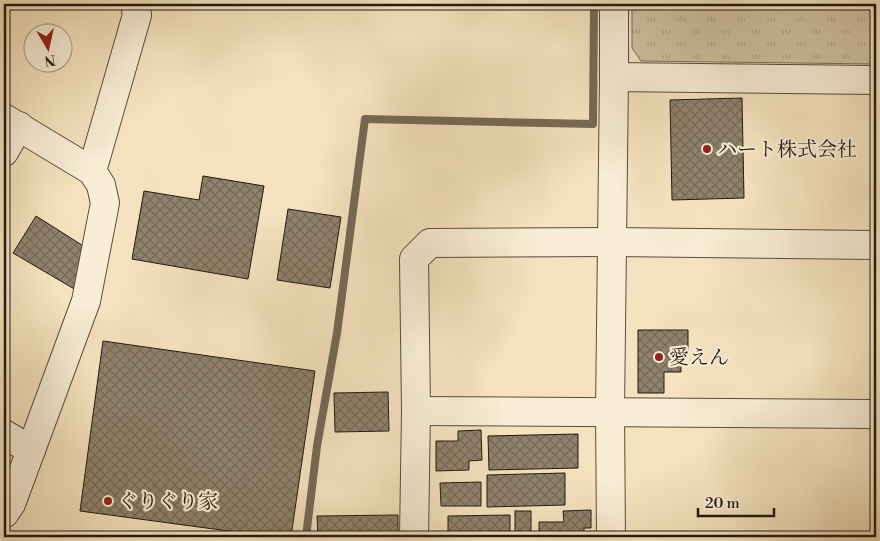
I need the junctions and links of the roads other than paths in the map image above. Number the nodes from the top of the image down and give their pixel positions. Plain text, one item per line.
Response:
1 (135, 4) edge
2 (614, 4) edge
3 (614, 78) junction
4 (876, 80) edge
5 (11, 122) edge
6 (4, 152) edge
7 (92, 171) junction
8 (612, 242) junction
9 (876, 245) edge
10 (416, 411) junction
11 (610, 412) junction
12 (876, 414) edge
13 (4, 434) edge
14 (31, 450) junction
15 (4, 514) edge
16 (414, 537) edge
17 (611, 537) edge

1 - 7 street
2 - 3 street
3 - 4 street
3 - 8 street
5 - 6 street
5 - 7 street
7 - 14 street
8 - 9 street
8 - 10 street
8 - 11 street
10 - 11 street
10 - 16 street
11 - 12 street
11 - 17 street
13 - 14 street
14 - 15 street

